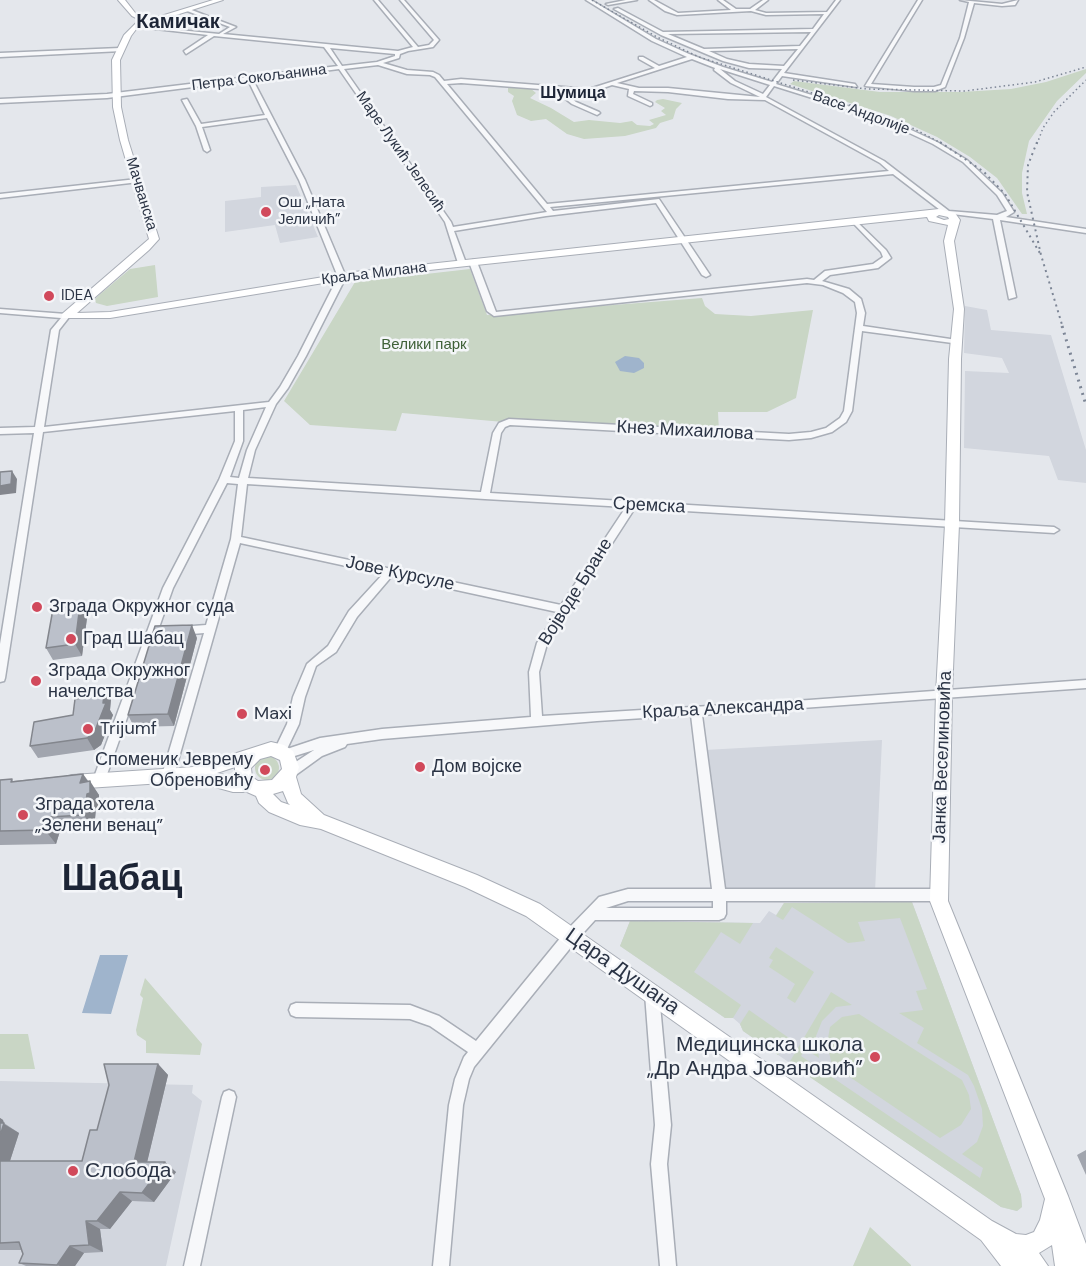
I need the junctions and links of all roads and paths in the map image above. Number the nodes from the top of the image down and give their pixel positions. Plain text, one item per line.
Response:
1 (122, 0) edge
2 (220, 0) edge
3 (376, 0) edge
4 (402, 0) edge
5 (588, 0) edge
6 (600, 0) edge
7 (635, 0) edge
8 (651, 0) edge
9 (720, 0) edge
10 (766, 0) edge
11 (838, 0) edge
12 (920, 0) edge
13 (962, 0) edge
14 (1016, 0) edge
15 (972, 1) edge
16 (608, 4) junction
17 (189, 10) junction
18 (752, 10) junction
19 (738, 12) junction
20 (828, 13) junction
21 (146, 25) junction
22 (814, 30) junction
23 (661, 33) junction
24 (217, 34) junction
25 (326, 46) junction
26 (801, 47) junction
27 (416, 48) junction
28 (120, 50) junction
29 (700, 50) junction
30 (186, 52) dead end
31 (398, 53) junction
32 (0, 55) edge
33 (692, 57) junction
34 (641, 58) dead end
35 (378, 63) junction
36 (341, 67) junction
37 (659, 68) junction
38 (718, 68) junction
39 (785, 68) junction
40 (780, 74) junction
41 (250, 80) junction
42 (443, 83) junction
43 (772, 83) junction
44 (613, 84) junction
45 (855, 86) dead end
46 (632, 89) junction
47 (556, 90) junction
48 (589, 91) junction
49 (116, 95) junction
50 (764, 97) junction
51 (185, 100) dead end
52 (571, 100) junction
53 (0, 101) edge
54 (650, 104) dead end
55 (597, 113) dead end
56 (269, 116) junction
57 (199, 126) junction
58 (207, 150) dead end
59 (895, 172) junction
60 (137, 181) junction
61 (921, 194) junction
62 (0, 196) edge
63 (658, 197) junction
64 (545, 206) junction
65 (551, 213) junction
66 (1011, 214) junction
67 (934, 217) junction
68 (951, 217) junction
69 (994, 218) junction
70 (855, 222) junction
71 (1019, 222) junction
72 (452, 229) junction
73 (1086, 231) edge
74 (684, 241) junction
75 (949, 241) junction
76 (473, 262) junction
77 (462, 263) junction
78 (706, 275) dead end
79 (342, 277) junction
80 (817, 281) junction
81 (1012, 297) dead end
82 (87, 300) junction
83 (0, 311) edge
84 (110, 315) junction
85 (66, 316) junction
86 (860, 328) junction
87 (957, 342) junction
88 (272, 404) junction
89 (239, 408) junction
90 (41, 430) junction
91 (0, 431) edge
92 (224, 480) junction
93 (243, 481) junction
94 (484, 496) junction
95 (632, 504) junction
96 (952, 524) junction
97 (1054, 530) dead end
98 (236, 539) junction
99 (390, 572) junction
100 (563, 609) junction
101 (211, 630) junction
102 (152, 632) junction
103 (0, 678) edge
104 (1086, 684) edge
105 (944, 694) junction
106 (696, 710) junction
107 (537, 720) junction
108 (361, 736) junction
109 (283, 752) junction
110 (248, 758) junction
111 (193, 774) junction
112 (168, 775) junction
113 (288, 775) junction
114 (99, 780) junction
115 (53, 783) edge
116 (255, 787) junction
117 (322, 822) junction
118 (719, 895) junction
119 (939, 895) junction
120 (590, 914) junction
121 (571, 936) junction
122 (652, 992) junction
123 (296, 1010) dead end
124 (478, 1051) junction
125 (229, 1097) dead end
126 (1056, 1196) junction
127 (1015, 1255) edge
128 (192, 1266) edge
129 (441, 1266) edge
130 (668, 1266) edge
131 (1036, 1266) edge
132 (1067, 1266) edge
133 (1083, 1266) edge

1 - 21 main road
2 - 17 main road, Мачванска
3 - 27 street
4 - 27 street
5 - 33 street, Васе Андолије
6 - 16 street
7 - 16 street
8 - 19 street
9 - 19 street
10 - 18 street
11 - 20 street
12 - 15 street
13 - 15 street
14 - 15 street
16 - 23 street
17 - 21 main road, Мачванска
17 - 24 street
18 - 19 street
18 - 20 street
20 - 22 street
21 - 24 street
21 - 28 main road, Мачванска
22 - 23 street
22 - 26 street
23 - 29 street
24 - 25 street
24 - 30 street
25 - 31 street
25 - 36 street, Маре Лукић Јелесић
26 - 29 street
26 - 39 street
27 - 31 street
28 - 32 street
28 - 49 main road, Мачванска
29 - 39 street
31 - 35 street, Петра Сокољанина
33 - 37 street
33 - 38 street, Васе Андолије
34 - 37 street
35 - 36 street, Петра Сокољанина
35 - 42 street
36 - 41 street, Петра Сокољанина
36 - 72 street, Маре Лукић Јелесић
37 - 44 street
38 - 43 street, Васе Андолије
38 - 50 street, Васе Андолије
39 - 40 street
40 - 43 street
40 - 45 street
41 - 49 street, Петра Сокољанина
41 - 56 street
42 - 47 street
42 - 64 street
43 - 50 street
43 - 66 street, Васе Андолије
44 - 46 street
44 - 48 street
46 - 50 street
46 - 54 street
47 - 48 street
47 - 52 street
48 - 52 street
49 - 53 street, Петра Сокољанина
49 - 60 main road, Мачванска
50 - 59 street
51 - 57 street
52 - 55 street
56 - 57 street
56 - 79 street
57 - 58 street
59 - 61 street
59 - 63 street
60 - 62 street
60 - 82 main road, Мачванска
61 - 67 street
61 - 68 street
63 - 64 street
63 - 65 street
63 - 74 street
64 - 65 street
65 - 72 street
66 - 69 street
66 - 71 street, Васе Андолије
67 - 68 main road, Краља Милана
67 - 70 main road, Краља Милана
67 - 75 main road
68 - 69 street
68 - 75 main road, Јанка Веселиновића
69 - 71 street
69 - 81 street
70 - 74 main road, Краља Милана
70 - 80 street, Кнез Михаилова
71 - 73 street
72 - 77 street, Маре Лукић Јелесић
74 - 76 main road, Краља Милана
74 - 78 street
75 - 87 main road, Јанка Веселиновића
76 - 77 main road, Краља Милана
76 - 80 street, Кнез Михаилова
77 - 79 main road, Краља Милана
79 - 84 main road, Краља Милана
79 - 88 street
80 - 86 street, Кнез Михаилова
82 - 84 main road
82 - 85 main road, Мачванска
83 - 85 street
84 - 85 main road, Краља Милана
85 - 90 street
86 - 87 street
86 - 94 street, Кнез Михаилова
87 - 96 main road, Јанка Веселиновића
88 - 89 street
88 - 93 street
89 - 90 street
89 - 92 street
90 - 91 street
90 - 103 street
92 - 93 street, Сремска
92 - 102 street
93 - 94 street, Сремска
93 - 98 street
94 - 95 street, Сремска
95 - 96 street, Сремска
95 - 100 street, Војводе Бране
96 - 97 street, Сремска
96 - 105 main road, Јанка Веселиновића
98 - 99 street, Јове Курсуле
98 - 101 street
99 - 100 street, Јове Курсуле
99 - 109 street
100 - 107 street, Војводе Бране
101 - 102 street
101 - 112 street
102 - 114 street
104 - 105 street, Краља Александра
105 - 106 street, Краља Александра
105 - 119 main road, Јанка Веселиновића
106 - 107 street, Краља Александра
106 - 118 street
107 - 108 street, Краља Александра
108 - 109 street, Краља Александра
108 - 113 street, Краља Александра
109 - 110 main road
109 - 113 main road
110 - 111 main road
110 - 116 main road
111 - 112 main road
111 - 116 main road
112 - 114 main road
113 - 116 main road
113 - 117 main road, Цара Душана
114 - 115 main road
116 - 117 main road, Цара Душана
117 - 121 main road, Цара Душана
118 - 119 street
118 - 120 street
118 - 120 street
119 - 126 main road, Јанка Веселиновића
120 - 121 street
121 - 122 main road, Цара Душана
121 - 124 street
122 - 127 main road, Цара Душана
122 - 130 street
123 - 124 street
124 - 129 street
125 - 128 street
126 - 127 main road
126 - 132 main road
126 - 133 main road, Јанка Веселиновића
127 - 131 main road, Цара Душана

